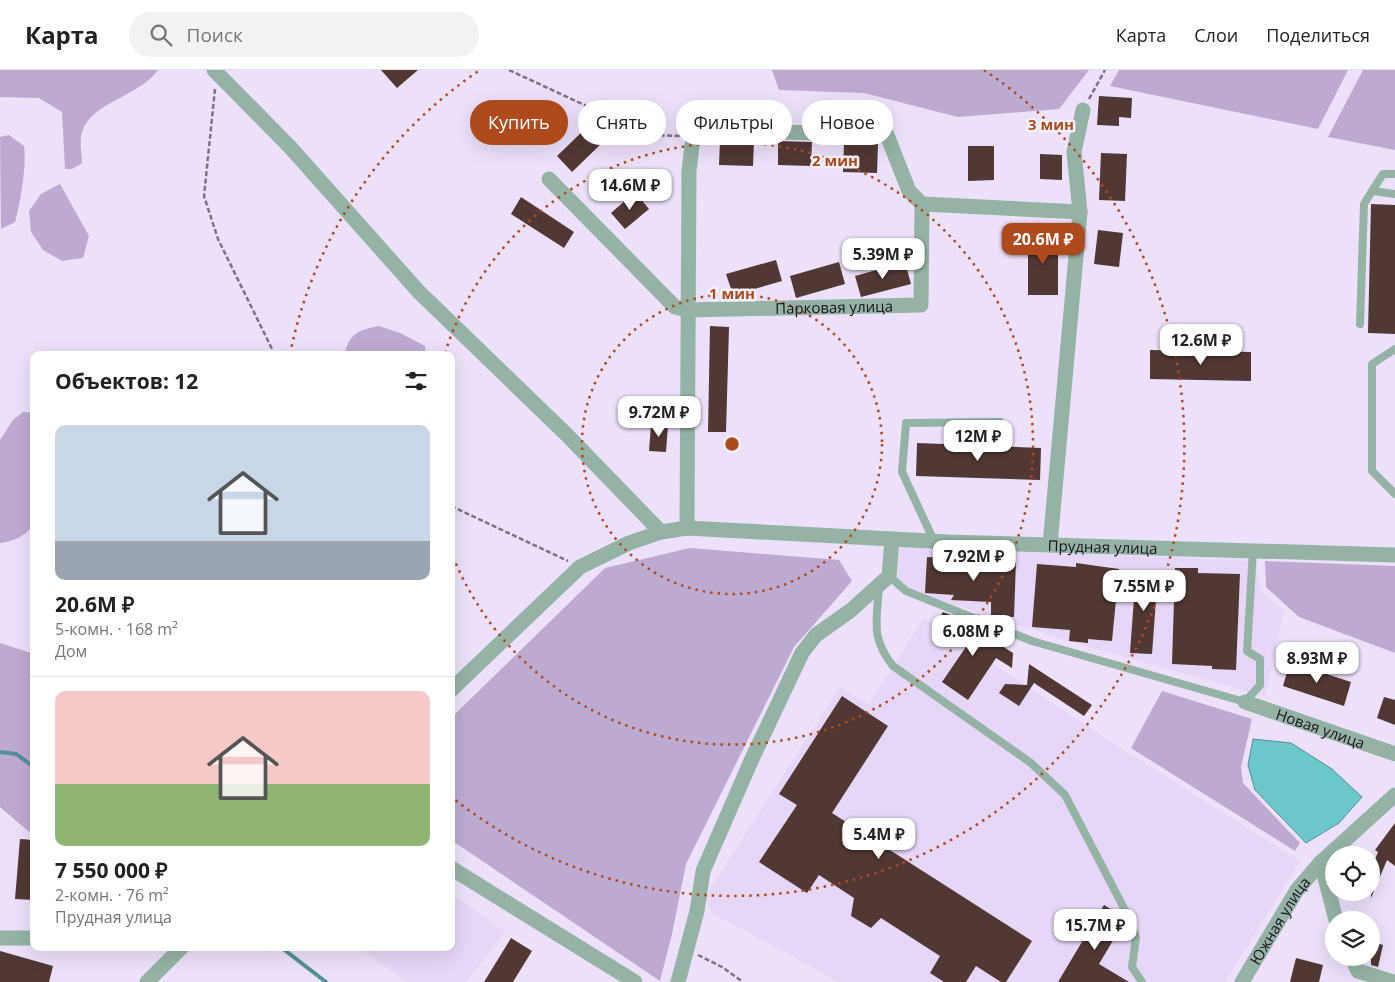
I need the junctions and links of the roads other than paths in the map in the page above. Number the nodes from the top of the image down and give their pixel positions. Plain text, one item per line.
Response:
1 (215, 71) edge
2 (1083, 110) road end
3 (1395, 174) edge
4 (549, 179) dead end
5 (1372, 191) junction
6 (1395, 194) edge
7 (922, 204) junction
8 (1080, 212) junction
9 (687, 310) junction
10 (1360, 324) dead end
11 (1395, 349) edge
12 (1000, 422) dead end
13 (1395, 494) edge
14 (687, 528) junction
15 (661, 532) junction
16 (892, 539) junction
17 (934, 541) junction
18 (1050, 544) junction
19 (1253, 551) junction
20 (1395, 555) edge
21 (884, 580) junction
22 (455, 686) edge
23 (1245, 702) junction
24 (1395, 754) edge
25 (1395, 795) edge
26 (1321, 862) junction
27 (455, 870) edge
28 (1334, 911) edge
29 (0, 938) edge
30 (30, 938) edge
31 (178, 951) edge
32 (1356, 966) edge
33 (147, 982) edge
34 (635, 982) edge
35 (678, 982) edge
36 (1142, 982) edge
37 (1242, 982) edge
38 (1393, 982) edge

1 - 15 street
2 - 8 street
3 - 5 lane
4 - 9 street
5 - 6 lane
5 - 10 lane
7 - 8 street
7 - 9 street, Парковая улица
7 - 9 street
8 - 18 street
9 - 14 street
11 - 13 lane
12 - 17 lane
14 - 15 street, Прудная улица
14 - 16 street, Прудная улица
15 - 22 street, Прудная улица
16 - 17 street, Прудная улица
16 - 21 street
17 - 18 street, Прудная улица
18 - 19 street, Прудная улица
19 - 20 street, Прудная улица
19 - 23 lane
21 - 23 lane
21 - 35 street
21 - 36 lane
23 - 24 street, Новая улица
25 - 26 street, Южная улица
26 - 28 street, Южная улица
26 - 37 street, Южная улица
27 - 34 street
29 - 30 street
31 - 33 street
32 - 38 street

